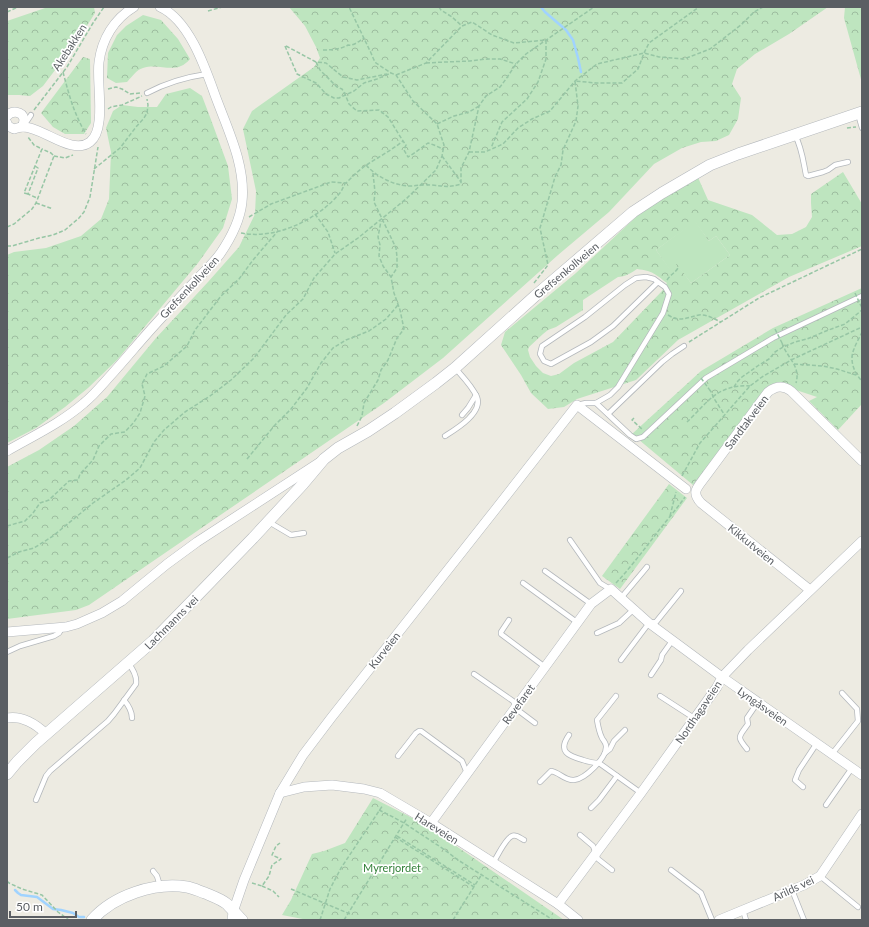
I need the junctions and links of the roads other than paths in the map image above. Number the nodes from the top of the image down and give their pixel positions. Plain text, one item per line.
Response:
1 (134, 7) edge
2 (160, 7) edge
3 (207, 74) junction
4 (147, 93) road end
5 (860, 113) edge
6 (31, 115) road end
7 (7, 116) edge
8 (7, 125) edge
9 (23, 127) junction
10 (862, 128) edge
11 (795, 135) junction
12 (848, 162) dead end
13 (658, 282) junction
14 (862, 296) edge
15 (684, 346) road end
16 (455, 368) junction
17 (476, 396) junction
18 (577, 404) junction
19 (596, 404) junction
20 (608, 414) junction
21 (462, 415) dead end
22 (445, 436) dead end
23 (7, 451) edge
24 (324, 459) joint
25 (862, 461) edge
26 (300, 480) junction
27 (683, 491) road end
28 (696, 497) joint
29 (268, 521) junction
30 (304, 533) dead end
31 (570, 540) dead end
32 (862, 541) edge
33 (647, 567) dead end
34 (545, 571) dead end
35 (523, 583) dead end
36 (611, 589) junction
37 (810, 590) junction
38 (681, 591) dead end
39 (620, 598) junction
40 (591, 604) junction
41 (634, 610) junction
42 (509, 620) dead end
43 (578, 623) junction
44 (649, 623) junction
45 (62, 628) junction
46 (7, 632) edge
47 (597, 633) dead end
48 (672, 641) junction
49 (7, 652) edge
50 (622, 660) dead end
51 (128, 663) junction
52 (545, 668) junction
53 (474, 674) dead end
54 (651, 675) dead end
55 (722, 677) junction
56 (842, 693) dead end
57 (616, 696) dead end
58 (660, 696) dead end
59 (124, 700) junction
60 (758, 702) junction
61 (516, 707) junction
62 (7, 718) edge
63 (132, 718) dead end
64 (694, 718) junction
65 (535, 723) dead end
66 (624, 730) dead end
67 (46, 734) junction
68 (569, 735) dead end
69 (817, 743) junction
70 (747, 749) dead end
71 (605, 753) junction
72 (832, 754) junction
73 (398, 756) dead end
74 (599, 763) junction
75 (852, 768) junction
76 (7, 774) edge
77 (467, 774) junction
78 (862, 775) edge
79 (617, 776) junction
80 (540, 782) dead end
81 (803, 787) dead end
82 (280, 793) junction
83 (641, 793) junction
84 (36, 800) dead end
85 (826, 805) dead end
86 (591, 808) dead end
87 (862, 814) edge
88 (431, 824) junction
89 (580, 835) dead end
90 (524, 840) dead end
91 (596, 853) junction
92 (494, 863) junction
93 (612, 870) dead end
94 (671, 870) dead end
95 (153, 871) dead end
96 (820, 876) junction
97 (160, 886) junction
98 (792, 890) junction
99 (558, 904) junction
100 (858, 907) dead end
101 (743, 910) junction
102 (232, 916) edge
103 (92, 920) edge
104 (242, 920) edge
105 (578, 920) edge
106 (712, 920) edge
107 (719, 920) edge
108 (746, 920) edge
109 (804, 920) edge

1 - 9 street
2 - 3 street, Grefsenkollveien
3 - 4 lane
3 - 23 street, Grefsenkollveien
5 - 10 lane
5 - 11 street, Grefsenkollveien
6 - 9 lane
7 - 9 street
8 - 9 street
11 - 12 lane
11 - 16 street, Grefsenkollveien
13 - 13 lane
13 - 19 lane
14 - 20 lane
15 - 20 lane
16 - 17 lane
16 - 24 street, Grefsenkollveien
17 - 21 lane
17 - 22 lane
18 - 19 lane
18 - 27 street
18 - 82 street, Kurveien
19 - 20 lane
24 - 26 street, Lachmanns vei
25 - 28 street, Sandtakveien
26 - 29 street, Lachmanns vei
26 - 45 street
28 - 37 street, Kikkutveien
29 - 30 lane
29 - 51 street, Lachmanns vei
31 - 36 lane
32 - 37 street, Nordhagaveien
33 - 39 lane
34 - 40 lane
35 - 43 lane
36 - 39 street, Lyngåsveien
36 - 40 street, Revefaret
37 - 55 street, Nordhagaveien
38 - 44 lane
39 - 41 street, Lyngåsveien
40 - 43 street, Revefaret
41 - 44 street, Lyngåsveien
41 - 47 lane
42 - 52 lane
43 - 52 street, Revefaret
44 - 48 street, Lyngåsveien
44 - 50 lane
45 - 46 street
45 - 49 lane
48 - 54 lane
48 - 55 street, Lyngåsveien
51 - 59 lane
51 - 67 street, Lachmanns vei
52 - 61 street, Revefaret
53 - 61 lane
55 - 60 street, Lyngåsveien
55 - 64 street, Nordhagaveien
56 - 72 lane
57 - 71 lane
58 - 64 lane
59 - 63 lane
59 - 84 lane
60 - 69 street, Lyngåsveien
60 - 70 lane
61 - 65 lane
61 - 77 street, Revefaret
62 - 67 street
64 - 83 street, Nordhagaveien
66 - 71 lane
67 - 76 street, Lachmanns vei
68 - 74 lane
69 - 72 street, Lyngåsveien
69 - 81 lane
71 - 74 lane
72 - 75 street, Lyngåsveien
73 - 77 lane
74 - 79 lane
74 - 80 lane
75 - 78 street, Lyngåsveien
75 - 85 lane
77 - 88 street, Revefaret
79 - 83 lane
79 - 86 lane
82 - 88 street, Hareveien
82 - 102 street, Kurveien
83 - 91 street, Nordhagaveien
87 - 96 street, Arilds vei
88 - 92 street, Hareveien
89 - 91 lane
90 - 92 lane
91 - 93 lane
91 - 99 street, Nordhagaveien
92 - 99 street, Hareveien
94 - 106 lane
95 - 97 lane
96 - 98 street, Arilds vei
96 - 100 lane
97 - 102 street
97 - 103 street
98 - 101 street, Arilds vei
98 - 109 lane
99 - 105 street, Hareveien
101 - 107 street, Arilds vei
101 - 108 lane
102 - 104 street

